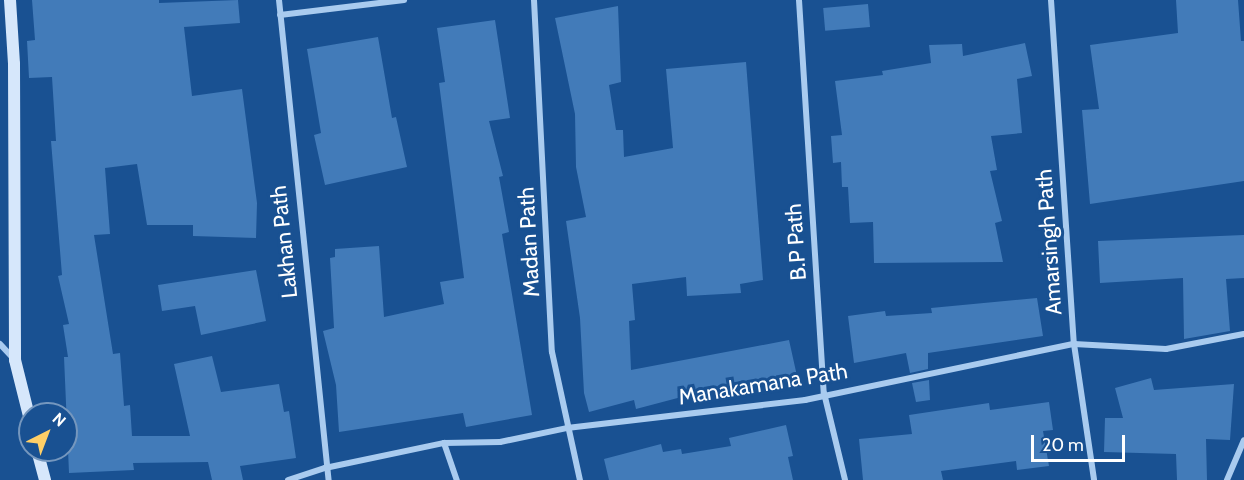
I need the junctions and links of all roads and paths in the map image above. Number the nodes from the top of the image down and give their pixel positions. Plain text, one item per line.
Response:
1 (10, 0) edge
2 (279, 0) edge
3 (404, 0) edge
4 (534, 0) edge
5 (799, 0) edge
6 (1051, 0) edge
7 (280, 15) junction
8 (1244, 334) edge
9 (1074, 344) junction
10 (0, 345) edge
11 (15, 360) junction
12 (824, 393) junction
13 (26, 402) edge
14 (567, 429) junction
15 (1244, 440) edge
16 (444, 443) junction
17 (40, 462) edge
18 (325, 468) junction
19 (45, 480) edge
20 (288, 480) edge
21 (328, 480) edge
22 (457, 480) edge
23 (580, 480) edge
24 (844, 480) edge
25 (1094, 480) edge
26 (1227, 480) edge

1 - 11 street
2 - 7 street, Lakhan Path
3 - 7 street
4 - 14 street, Madan Path
5 - 12 street, B.P Path
6 - 9 street, Amarsingh Path
7 - 18 street, Lakhan Path
8 - 9 street, Manakamana Path
9 - 12 street, Manakamana Path
9 - 25 street, Amarsingh Path
10 - 11 street
11 - 13 street
12 - 14 street, Manakamana Path
12 - 24 street, B.P Path
14 - 16 street, Manakamana Path
14 - 23 street, Madan Path
15 - 26 street
16 - 18 street, Manakamana Path
16 - 22 street
17 - 19 street
18 - 20 street, Manakamana Path
18 - 21 street, Lakhan Path

